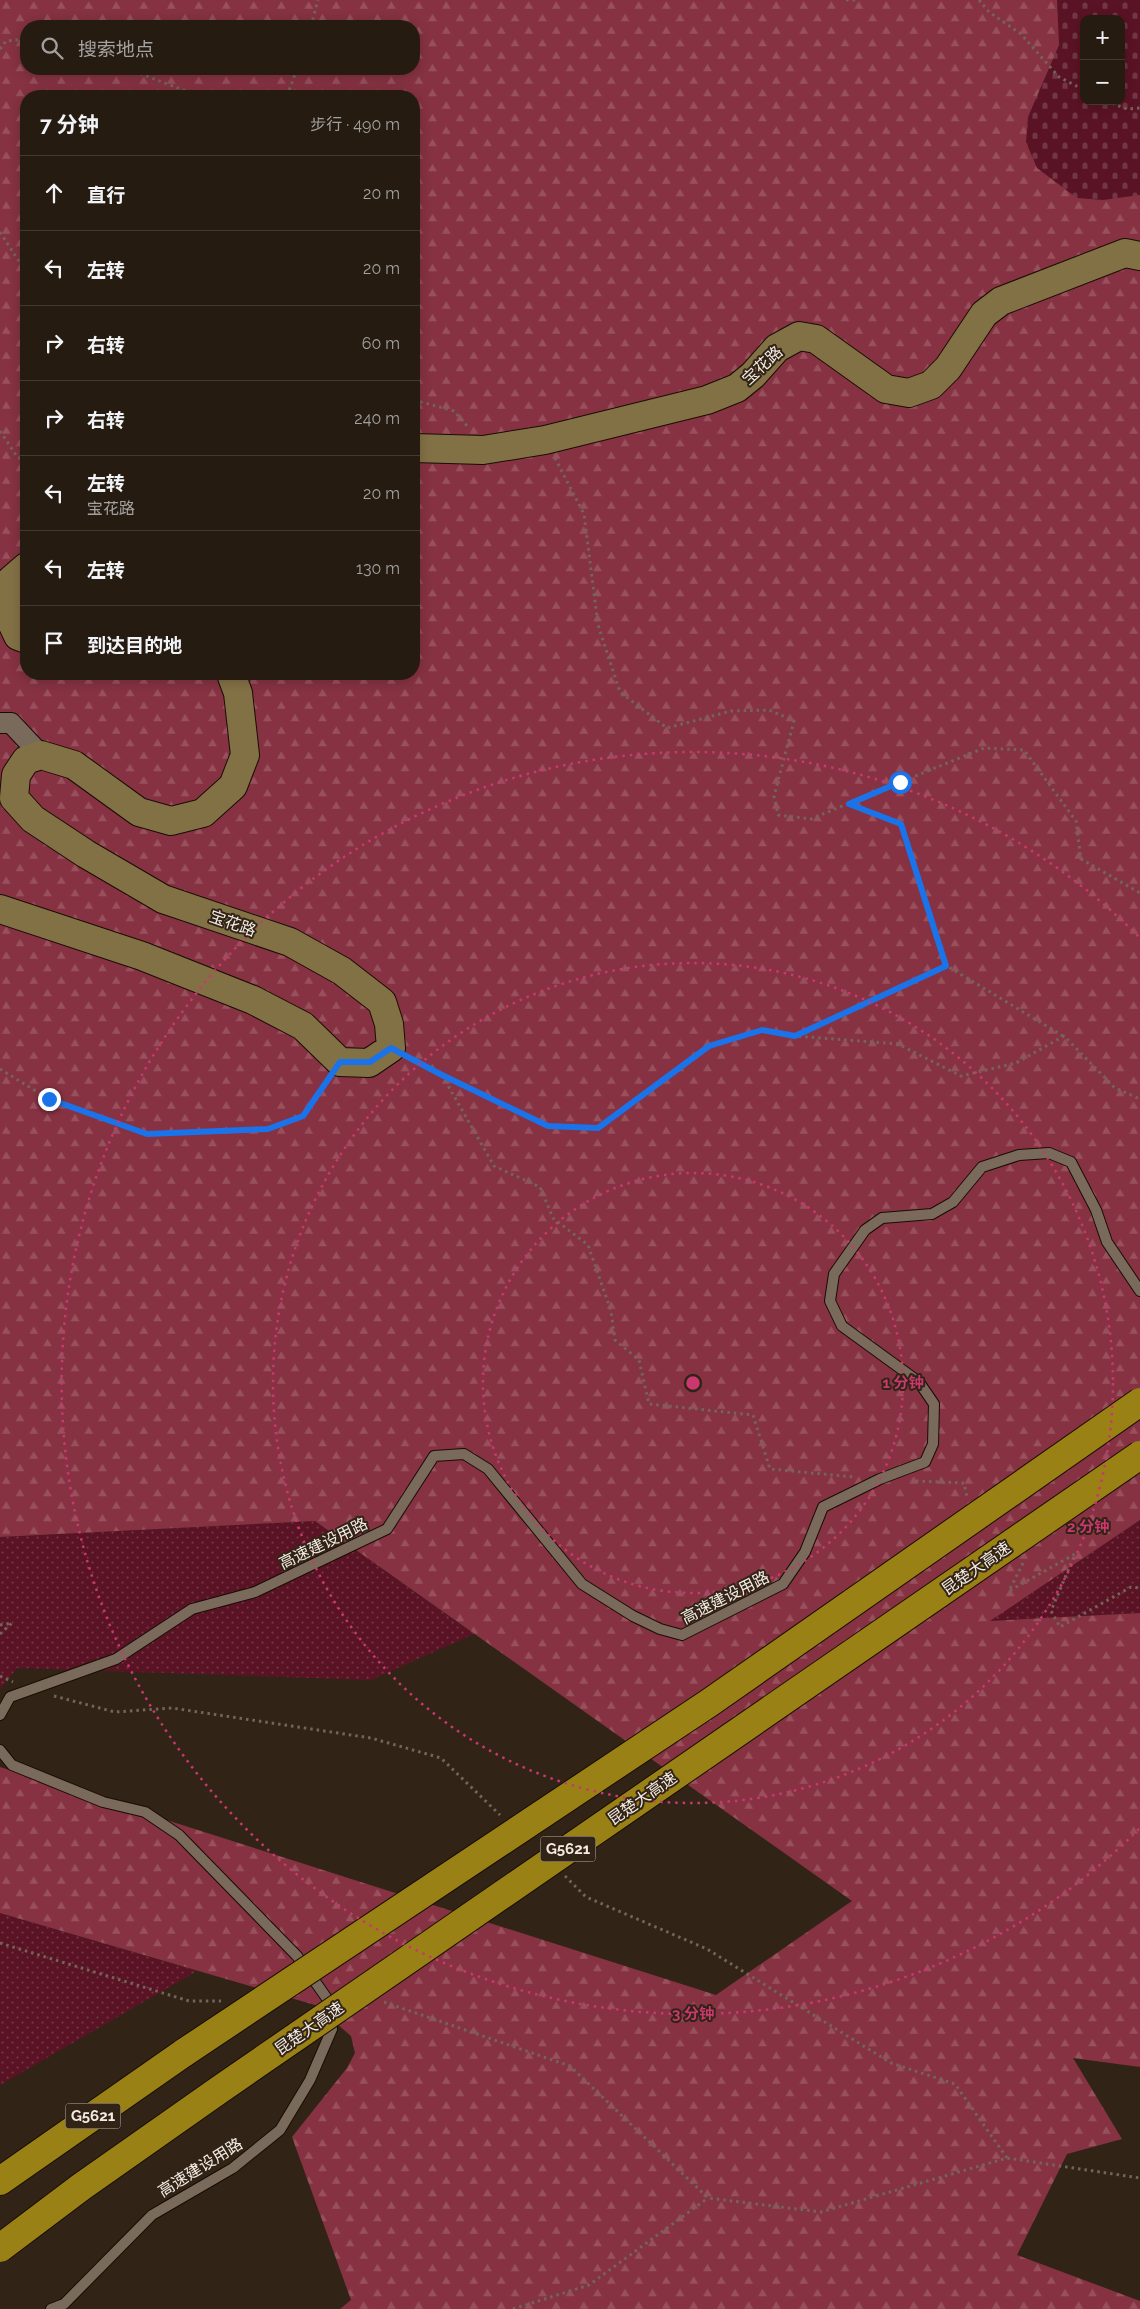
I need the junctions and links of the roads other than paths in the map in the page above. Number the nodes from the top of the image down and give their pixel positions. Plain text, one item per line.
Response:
1 (1140, 256) edge
2 (420, 448) edge
3 (20, 572) edge
4 (20, 637) edge
5 (233, 680) edge
6 (0, 722) edge
7 (42, 755) junction
8 (0, 909) edge
9 (1140, 1291) edge
10 (1140, 1402) edge
11 (1140, 1455) edge
12 (0, 1715) edge
13 (0, 1750) edge
14 (0, 2181) edge
15 (0, 2248) edge
16 (51, 2309) edge

1 - 2 main road, 宝花路
3 - 4 main road
5 - 7 main road
6 - 7 street
7 - 8 main road, 宝花路
9 - 12 lane, 高速建设用路
10 - 14 highway, G5621, bridge
11 - 15 highway, 昆楚大高速 / G5621, bridge
13 - 16 lane, 高速建设用路

